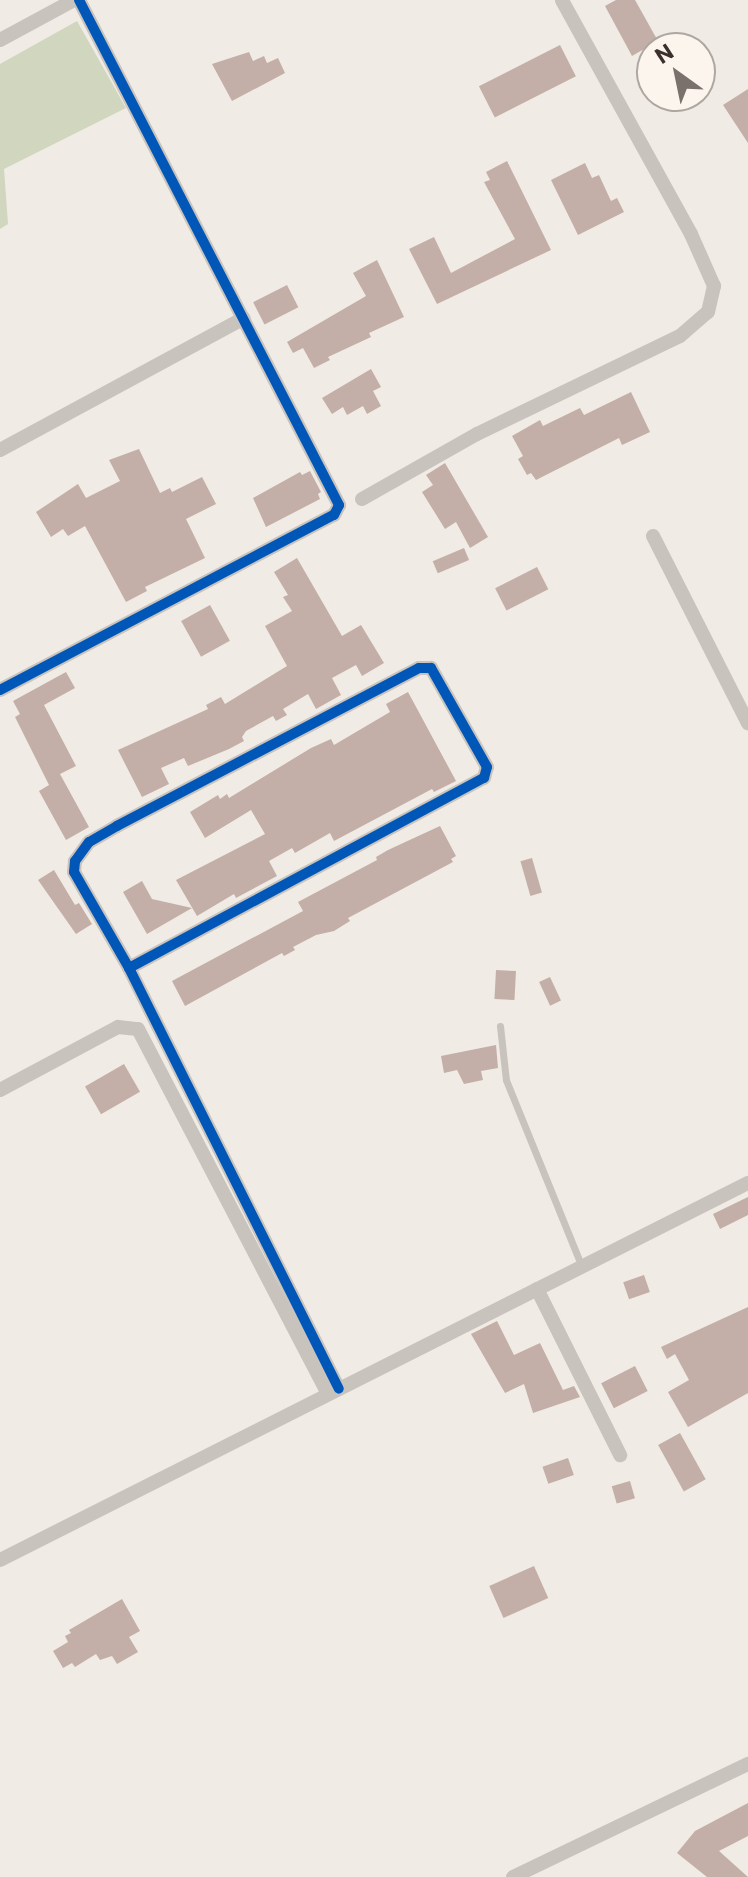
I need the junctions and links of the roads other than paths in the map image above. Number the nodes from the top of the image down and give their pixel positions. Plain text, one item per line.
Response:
1 (77, 0) edge
2 (562, 0) edge
3 (0, 40) edge
4 (244, 318) junction
5 (0, 450) edge
6 (362, 499) dead end
7 (653, 536) dead end
8 (0, 690) edge
9 (748, 723) edge
10 (129, 968) junction
11 (500, 1026) dead end
12 (0, 1090) edge
13 (748, 1183) edge
14 (582, 1267) junction
15 (537, 1289) junction
16 (334, 1392) junction
17 (620, 1455) dead end
18 (0, 1560) edge
19 (748, 1764) edge
20 (513, 1877) edge

1 - 3 street
1 - 4 street
2 - 6 street
4 - 5 street
4 - 8 street
7 - 9 street
10 - 10 street
10 - 16 street
11 - 14 lane
12 - 16 street
13 - 14 street
14 - 15 street
15 - 16 street
15 - 17 street
16 - 18 street
19 - 20 street

